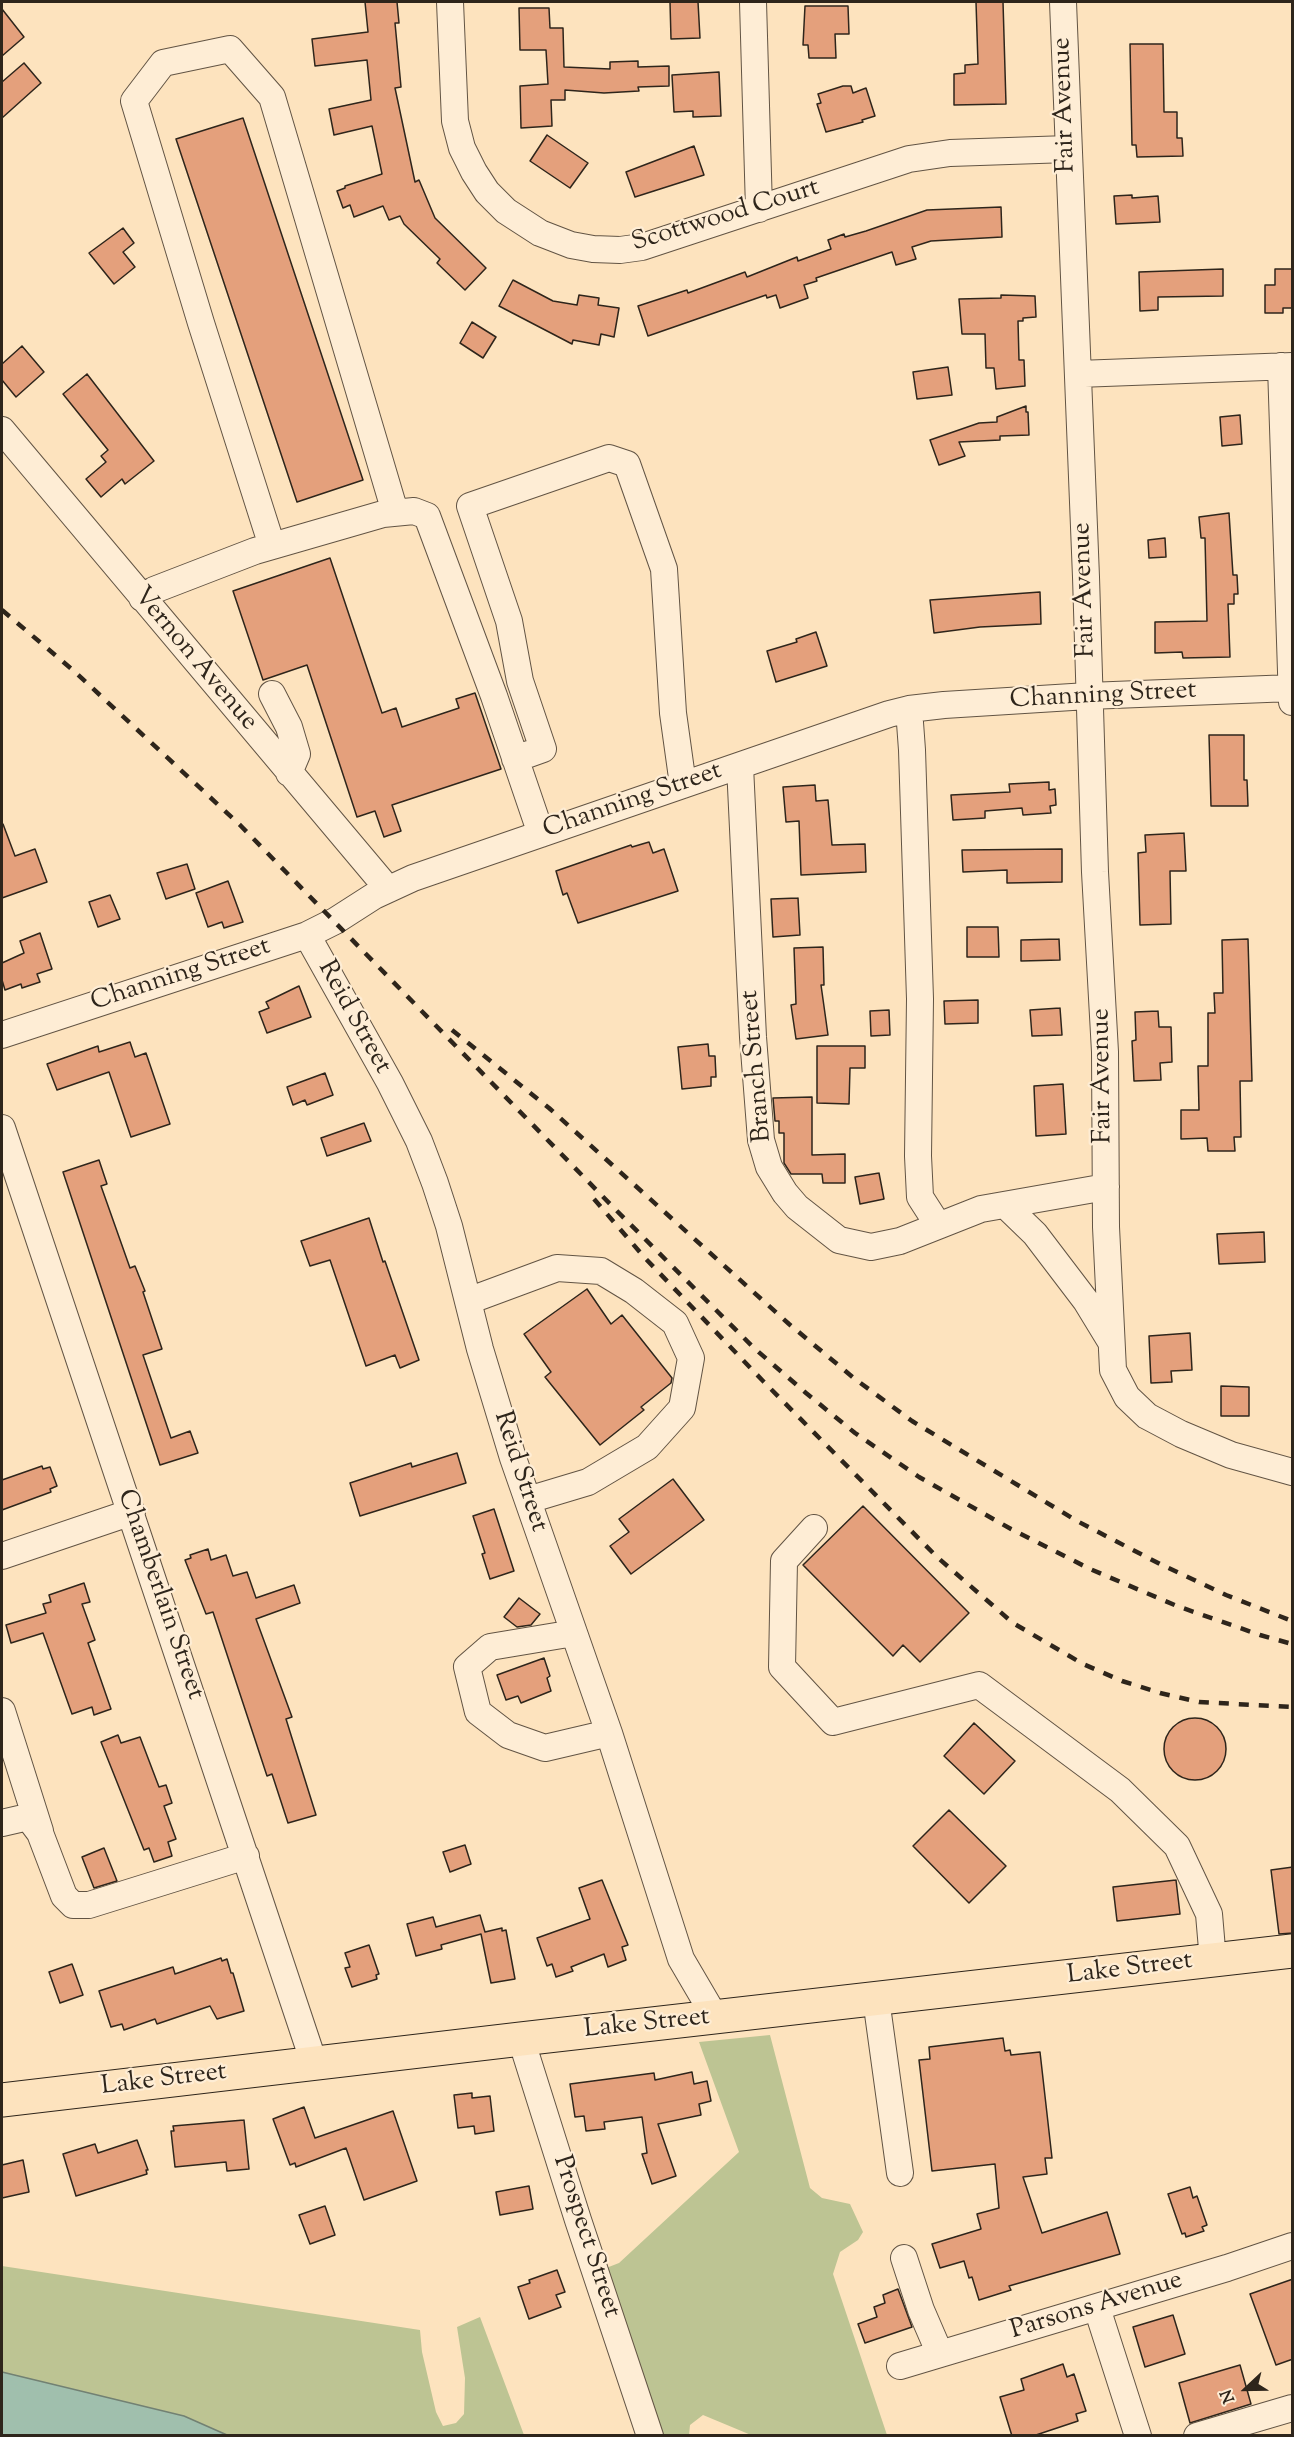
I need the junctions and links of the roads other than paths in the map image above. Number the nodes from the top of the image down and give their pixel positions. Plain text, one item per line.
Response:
1 (450, 2) edge
2 (753, 2) edge
3 (1063, 2) edge
4 (1068, 149) junction
5 (759, 209) junction
6 (1287, 366) edge
7 (1078, 374) junction
8 (2, 430) edge
9 (395, 512) junction
10 (272, 546) junction
11 (142, 598) junction
12 (520, 681) junction
13 (1292, 688) edge
14 (272, 694) dead end
15 (494, 696) junction
16 (1088, 696) junction
17 (1293, 702) edge
18 (909, 709) junction
19 (515, 759) junction
20 (740, 766) junction
21 (289, 773) junction
22 (683, 785) junction
23 (541, 834) junction
24 (388, 889) junction
25 (307, 935) junction
26 (2, 1035) edge
27 (2, 1128) edge
28 (1106, 1187) junction
29 (1005, 1205) junction
30 (938, 1224) junction
31 (468, 1301) junction
32 (1112, 1344) junction
33 (1293, 1472) edge
34 (528, 1500) junction
35 (132, 1512) junction
36 (814, 1528) dead end
37 (2, 1556) edge
38 (574, 1633) junction
39 (2, 1711) edge
40 (609, 1733) junction
41 (2, 1823) edge
42 (40, 1833) junction
43 (246, 1856) junction
44 (1293, 1952) edge
45 (1214, 1960) junction
46 (876, 1999) junction
47 (716, 2017) junction
48 (521, 2039) junction
49 (314, 2062) junction
50 (2, 2100) edge
51 (900, 2173) dead end
52 (1293, 2246) edge
53 (904, 2258) dead end
54 (1097, 2308) junction
55 (940, 2354) junction
56 (900, 2366) dead end
57 (1293, 2408) edge
58 (650, 2436) edge
59 (1138, 2436) edge
60 (1197, 2436) edge

1 - 5 street, Scottwood Court
2 - 5 street
3 - 4 street, Fair Avenue
4 - 5 street, Scottwood Court
4 - 7 street, Fair Avenue
6 - 7 street
6 - 13 street
7 - 16 street, Fair Avenue
8 - 11 street, Vernon Avenue
9 - 10 street
9 - 10 street
9 - 15 street
10 - 11 street
11 - 21 street, Vernon Avenue
12 - 15 street
12 - 19 street
12 - 22 street
13 - 16 street, Channing Street
13 - 17 street
14 - 21 street
15 - 19 street
16 - 18 street, Channing Street
16 - 28 street, Fair Avenue
18 - 20 street, Channing Street
18 - 30 street
19 - 23 street
20 - 22 street, Channing Street
20 - 30 street, Branch Street
21 - 24 street, Vernon Avenue
22 - 23 street, Channing Street
23 - 24 street, Channing Street
24 - 25 street, Channing Street
25 - 26 street, Channing Street
25 - 31 street, Reid Street
27 - 35 street, Chamberlain Street
28 - 29 street, Branch Street
28 - 32 street, Fair Avenue
29 - 30 street, Branch Street
29 - 32 street
31 - 34 street, Reid Street
31 - 34 street
32 - 33 street, Fair Avenue
34 - 38 street, Reid Street
35 - 37 street
35 - 43 street, Chamberlain Street
36 - 45 street
38 - 40 street, Reid Street
38 - 40 street
39 - 42 street
40 - 47 street, Reid Street
41 - 42 street
42 - 43 street
43 - 49 street, Chamberlain Street
44 - 45 main road, Lake Street
45 - 46 main road, Lake Street
46 - 47 main road, Lake Street
46 - 51 street
47 - 48 main road, Lake Street
48 - 49 main road, Lake Street
48 - 58 street, Prospect Street
49 - 50 main road, Lake Street
52 - 54 street, Parsons Avenue
53 - 55 street
54 - 55 street, Parsons Avenue
54 - 59 street
55 - 56 street, Parsons Avenue
57 - 60 street

